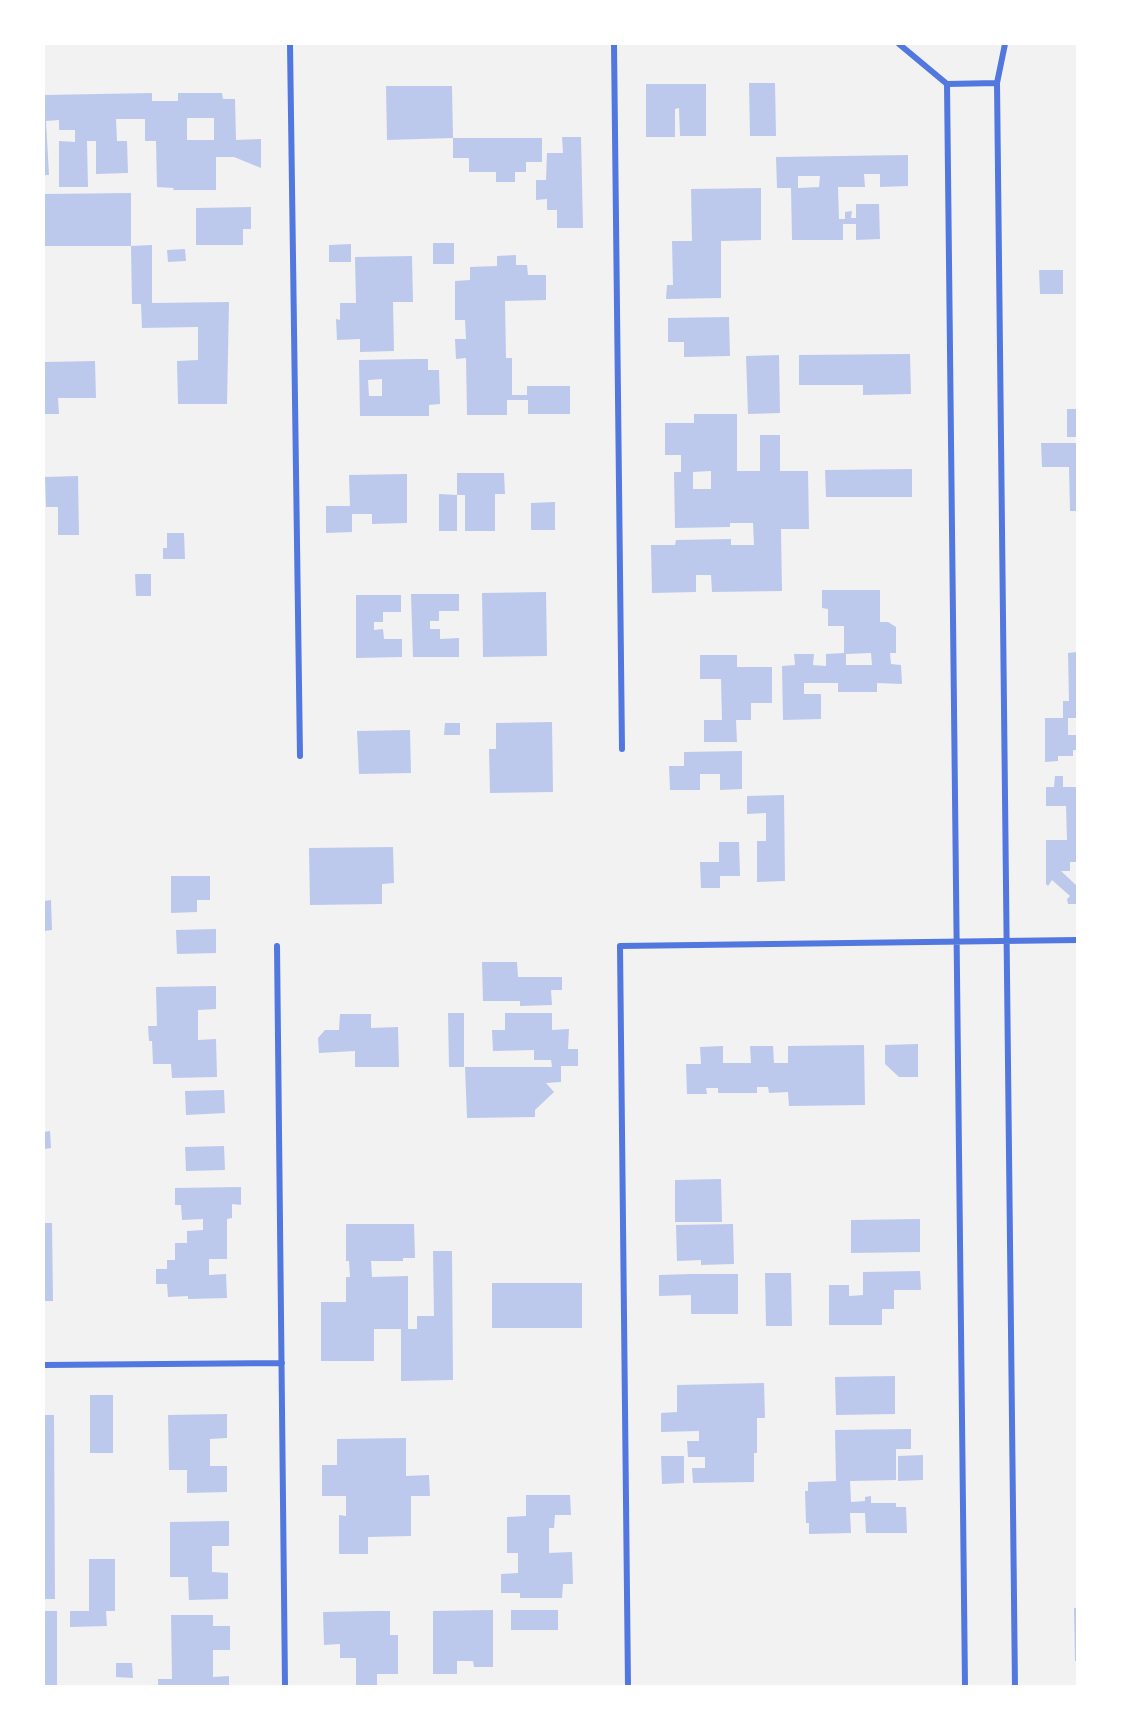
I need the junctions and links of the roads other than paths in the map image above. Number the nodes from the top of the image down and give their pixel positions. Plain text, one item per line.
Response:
1 (290, 44) edge
2 (614, 44) edge
3 (899, 44) edge
4 (1005, 44) edge
5 (997, 83) junction
6 (947, 84) junction
7 (622, 749) dead end
8 (300, 756) dead end
9 (956, 940) junction
10 (1007, 940) junction
11 (1077, 940) edge
12 (277, 946) dead end
13 (282, 1363) junction
14 (44, 1365) edge
15 (285, 1686) edge
16 (628, 1686) edge
17 (965, 1686) edge
18 (1015, 1686) edge

1 - 8 street
2 - 7 street
3 - 6 street
4 - 5 street
5 - 6 street
5 - 10 street
6 - 9 street
9 - 10 street
9 - 16 street
9 - 17 street
10 - 11 street
10 - 18 street
12 - 13 street
13 - 14 street
13 - 15 street

